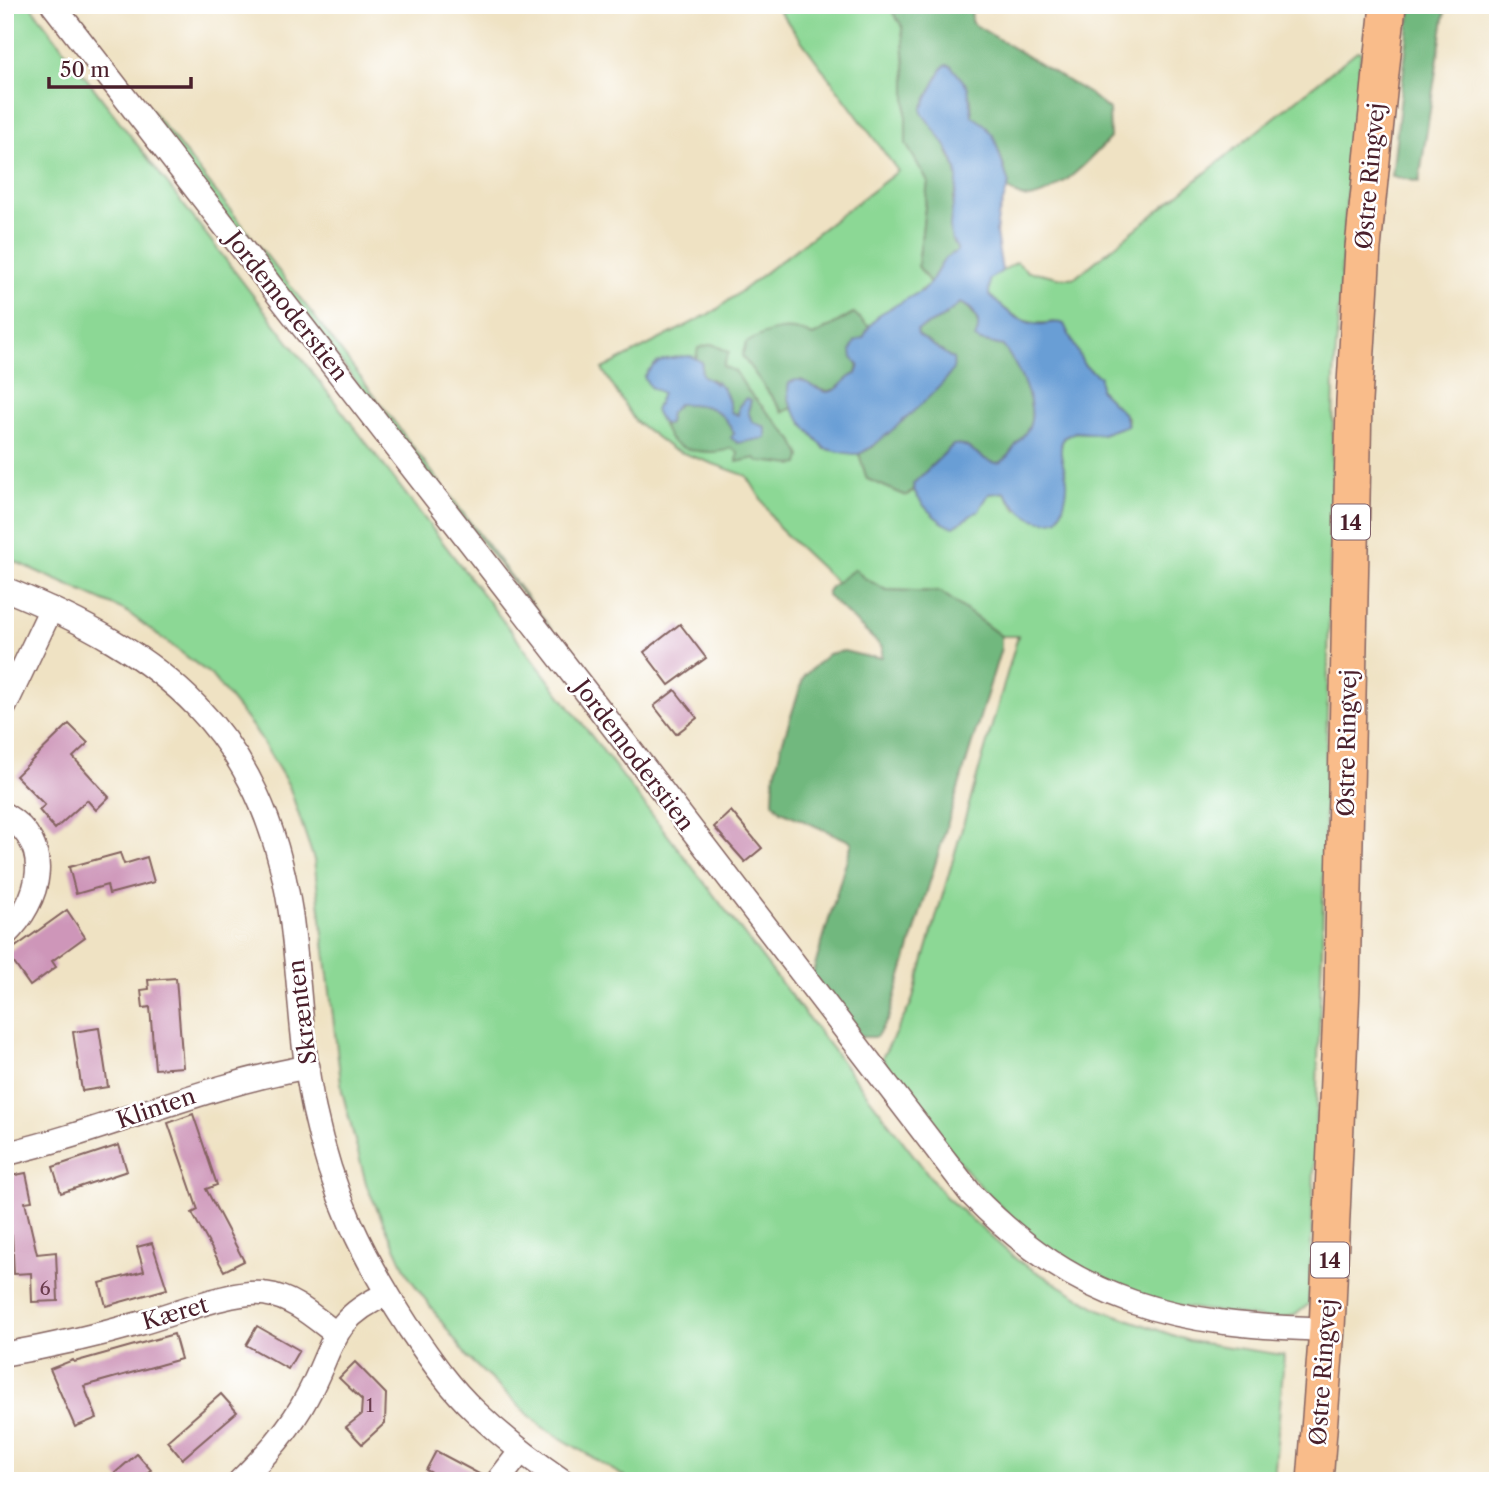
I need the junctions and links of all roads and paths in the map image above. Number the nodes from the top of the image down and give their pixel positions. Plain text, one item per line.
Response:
1 (53, 5) edge
2 (1388, 5) edge
3 (5, 589) edge
4 (51, 609) junction
5 (5, 706) edge
6 (5, 815) edge
7 (5, 935) edge
8 (308, 1067) junction
9 (5, 1154) edge
10 (387, 1294) junction
11 (1327, 1329) junction
12 (335, 1333) junction
13 (5, 1353) edge
14 (521, 1451) junction
15 (240, 1481) edge
16 (498, 1481) edge
17 (563, 1481) edge
18 (1315, 1481) edge

1 - 11 street, Jordemoderstien
2 - 11 main road, Østre Ringvej / 14
3 - 4 street, Skrænten
4 - 5 street
4 - 8 street, Skrænten
6 - 7 street
8 - 9 street, Klinten
8 - 10 street, Skrænten
10 - 12 street
10 - 14 street, Skrænten
11 - 18 main road, Østre Ringvej / 14
12 - 13 street, Kæret
12 - 15 street
14 - 16 street
14 - 17 street, Skrænten

